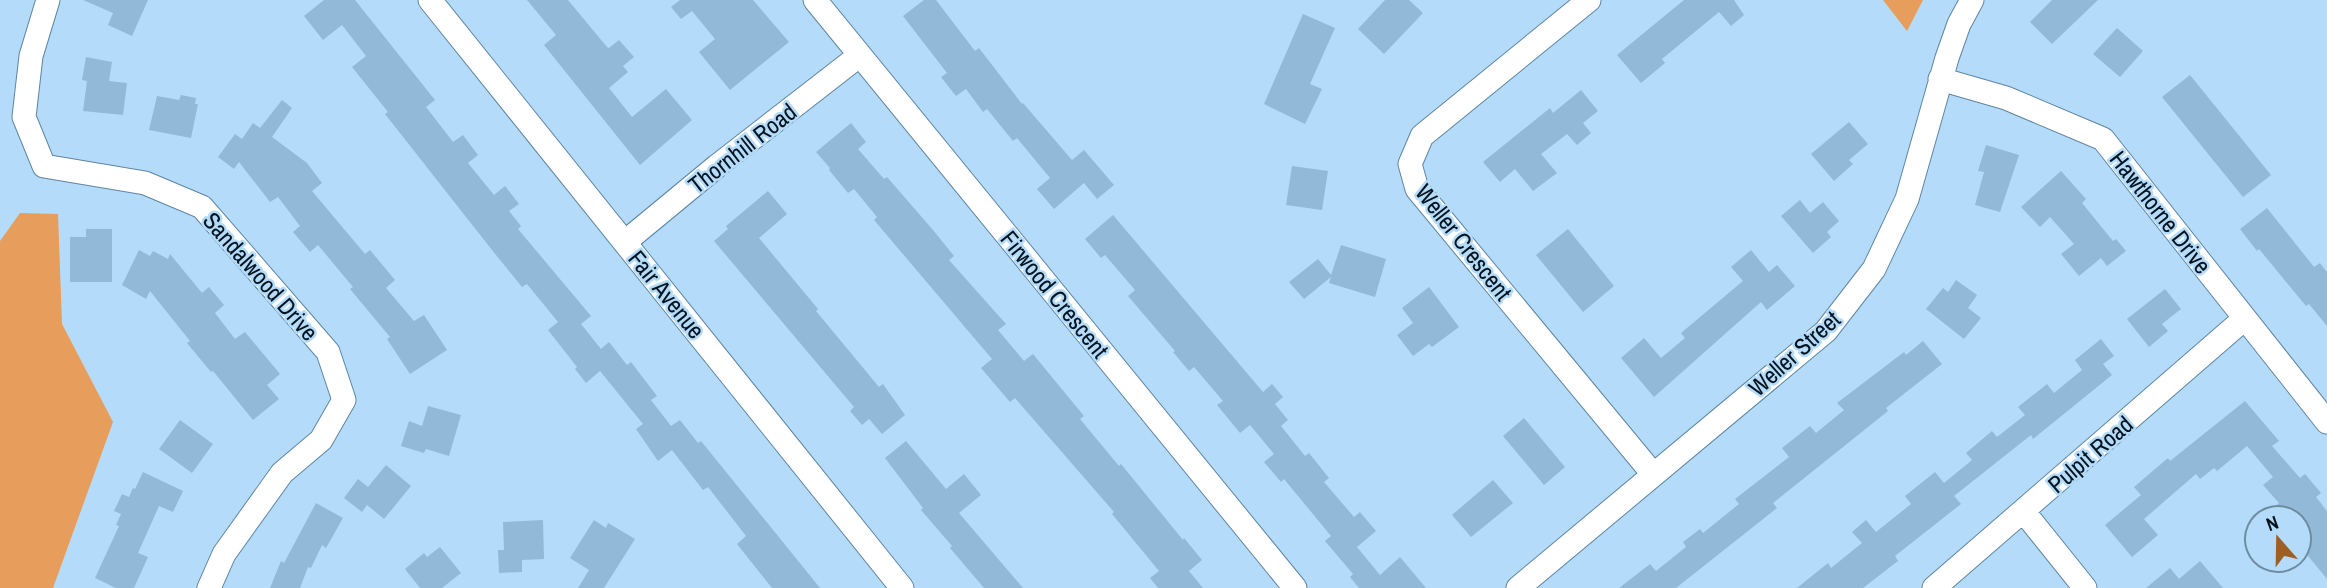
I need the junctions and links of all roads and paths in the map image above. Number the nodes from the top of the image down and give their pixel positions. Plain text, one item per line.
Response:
1 (48, 0) edge
2 (429, 0) edge
3 (816, 0) edge
4 (1589, 0) edge
5 (1972, 0) edge
6 (860, 55) junction
7 (1940, 79) junction
8 (625, 242) junction
9 (2244, 319) junction
10 (2327, 422) edge
11 (1653, 474) junction
12 (2024, 512) junction
13 (209, 588) edge
14 (902, 588) edge
15 (1295, 588) edge
16 (1518, 588) edge
17 (1934, 588) edge
18 (2085, 588) edge

1 - 13 street, Sandalwood Drive
2 - 8 street, Fair Avenue
3 - 6 street, Firwood Crescent
4 - 11 street, Weller Crescent
5 - 7 street, Weller Street
6 - 8 street, Thornhill Road
6 - 15 street, Firwood Crescent
7 - 9 street, Hawthorne Drive
7 - 11 street, Weller Street
8 - 14 street, Fair Avenue
9 - 10 street, Hawthorne Drive
9 - 12 street, Pulpit Road
11 - 16 street, Weller Street
12 - 17 street, Pulpit Road
12 - 18 street

